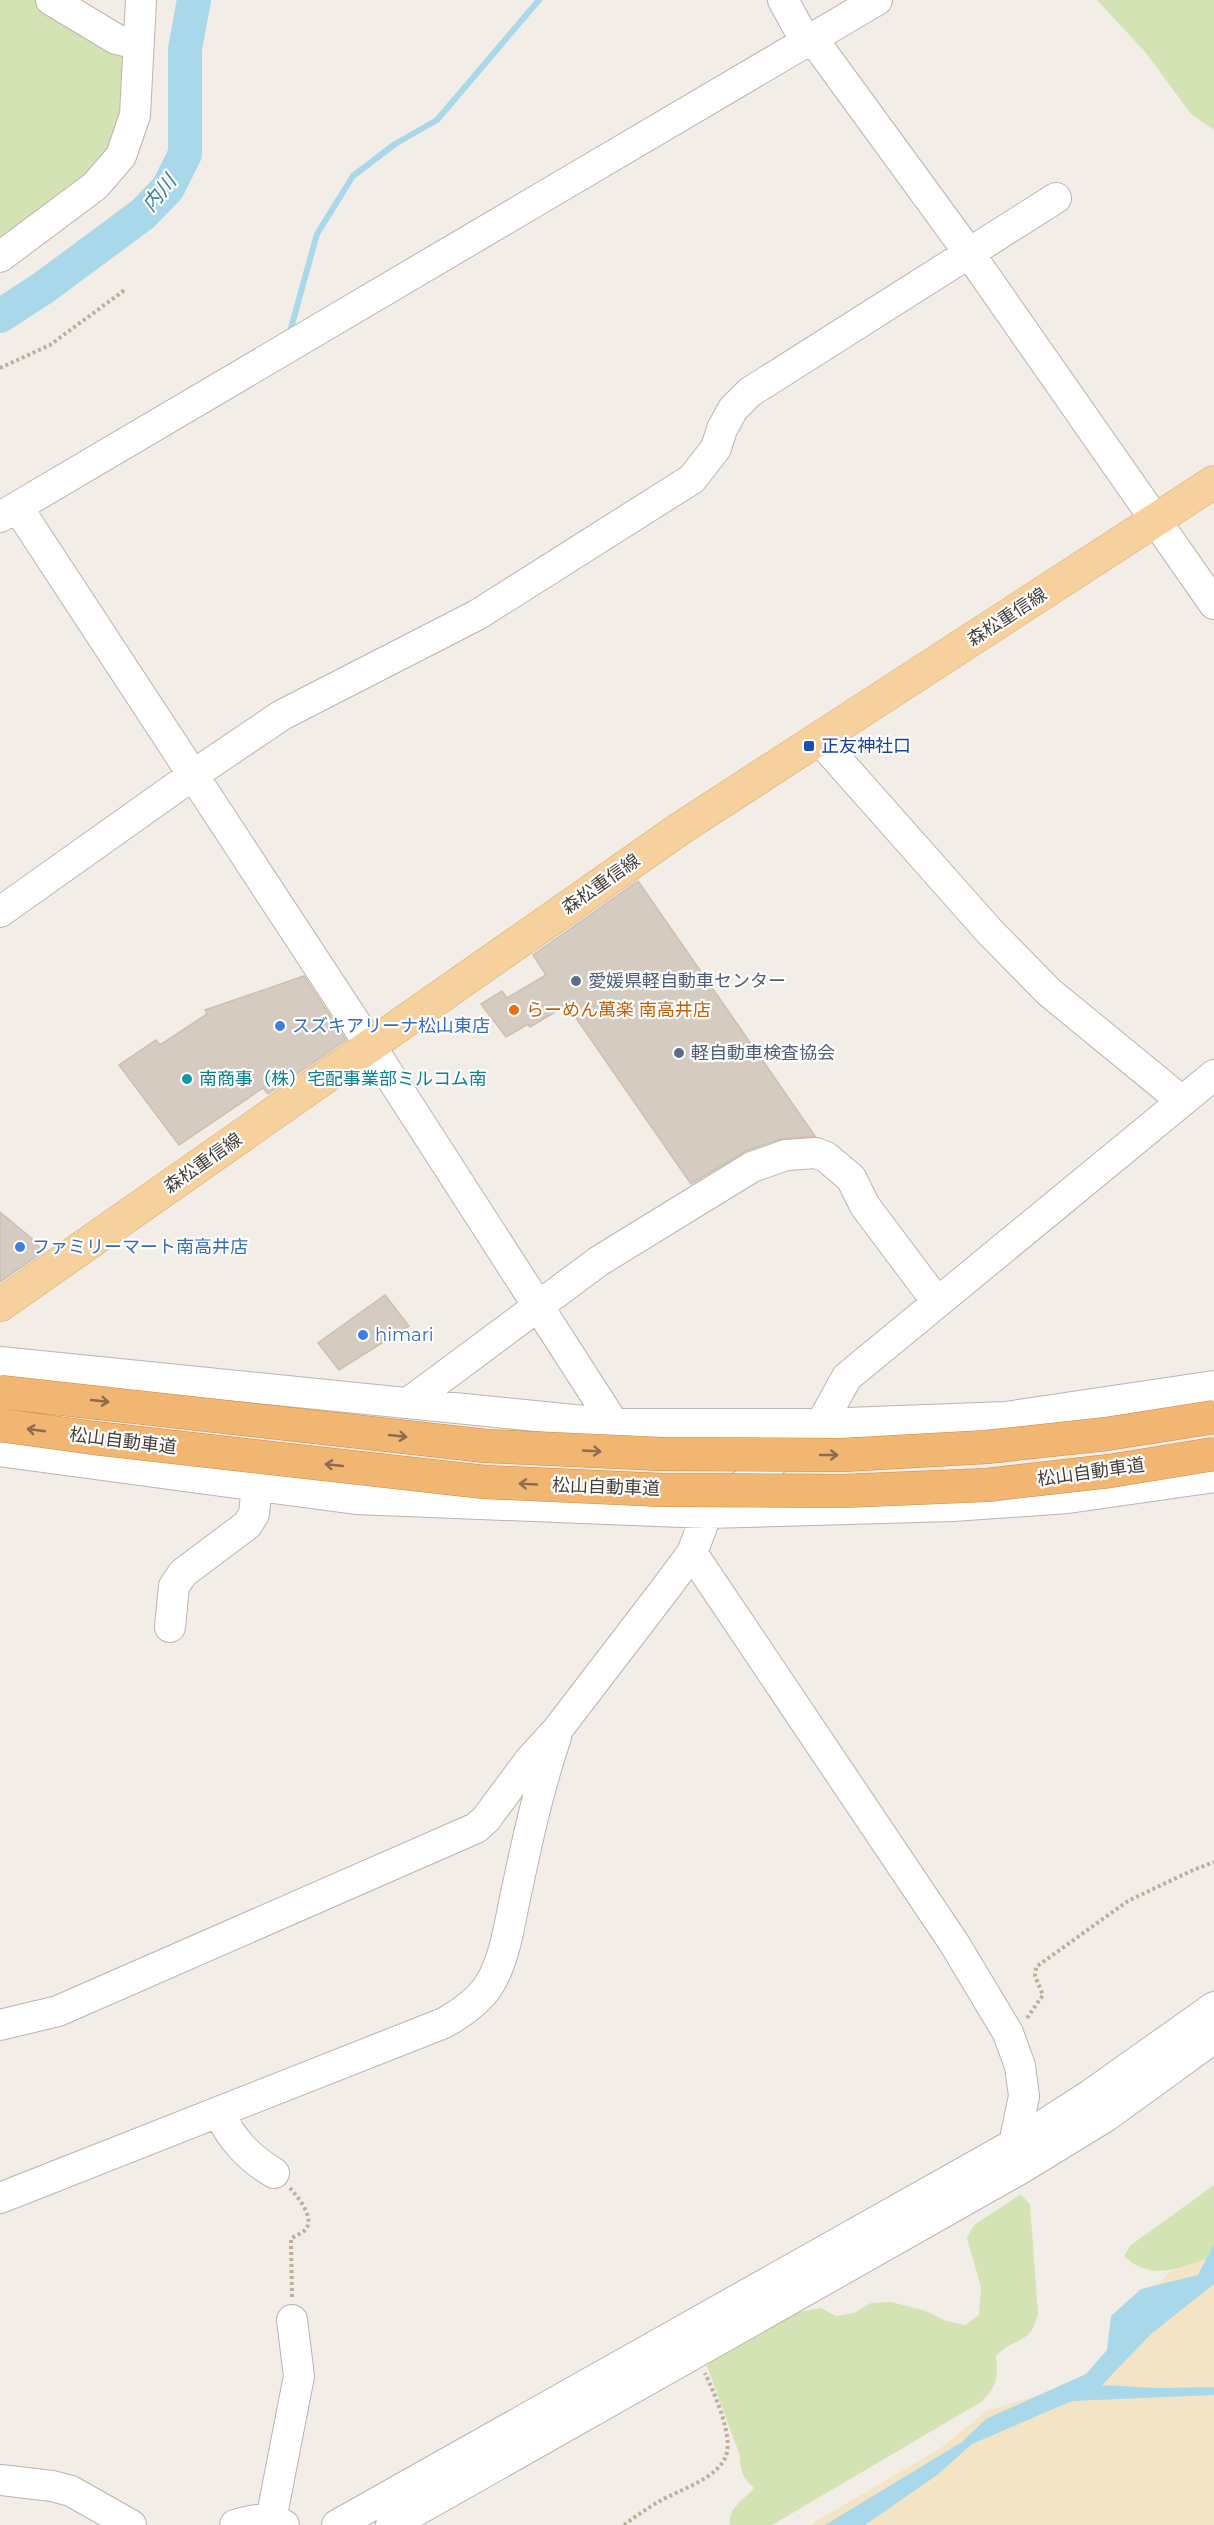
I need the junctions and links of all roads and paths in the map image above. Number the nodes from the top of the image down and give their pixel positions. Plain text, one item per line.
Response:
1 (51, 0) edge
2 (141, 0) edge
3 (783, 0) edge
4 (877, 0) edge
5 (809, 40) junction
6 (137, 44) junction
7 (1056, 198) dead end
8 (969, 253) junction
9 (0, 257) edge
10 (126, 289) dead end
11 (0, 368) edge
12 (1214, 482) edge
13 (9, 512) edge
14 (1156, 520) junction
15 (1214, 604) edge
16 (819, 739) junction
17 (193, 775) junction
18 (0, 912) edge
19 (370, 1045) junction
20 (1213, 1077) edge
21 (1182, 1101) junction
22 (937, 1302) junction
23 (0, 1305) edge
24 (539, 1306) junction
25 (0, 1362) edge
26 (1214, 1386) edge
27 (0, 1392) edge
28 (408, 1403) junction
29 (1214, 1417) edge
30 (614, 1424) junction
31 (821, 1424) junction
32 (0, 1425) edge
33 (0, 1451) edge
34 (1214, 1454) edge
35 (1214, 1477) edge
36 (257, 1486) junction
37 (707, 1513) junction
38 (692, 1552) junction
39 (170, 1627) dead end
40 (558, 1729) junction
41 (1214, 1863) edge
42 (1214, 2007) edge
43 (0, 2025) edge
44 (1214, 2038) edge
45 (1011, 2041) junction
46 (219, 2113) junction
47 (1014, 2144) junction
48 (274, 2173) joint
49 (0, 2198) edge
50 (292, 2320) joint
51 (697, 2353) junction
52 (0, 2480) edge
53 (277, 2523) edge
54 (131, 2525) edge
55 (235, 2525) edge
56 (337, 2525) edge
57 (391, 2525) edge
58 (624, 2525) edge

1 - 6 street
2 - 6 street
3 - 5 street
4 - 5 street
5 - 8 street
5 - 13 street
6 - 9 street
7 - 8 street
8 - 14 street
8 - 17 street
10 - 11 path
12 - 14 main road, 森松重信線
13 - 17 street
14 - 15 street
14 - 16 main road, 森松重信線
16 - 19 main road, 森松重信線
16 - 21 street
17 - 18 street
17 - 19 street
19 - 23 main road, 森松重信線
19 - 24 street
20 - 21 street
21 - 22 street
22 - 24 street
22 - 31 street
24 - 28 street
24 - 30 street
25 - 28 street
26 - 31 street
27 -> 29 highway, 松山自動車道, bridge
28 - 30 street
30 - 31 street
31 - 37 street
34 -> 32 highway, 松山自動車道, bridge
33 - 36 street
35 - 37 street
36 - 37 street
36 - 39 street
37 - 38 street
38 - 40 street
38 - 45 street
40 - 43 street
40 - 46 street
41 - 45 path
42 - 47 street
44 - 51 street
45 - 47 street
46 - 48 street
46 - 49 street
47 - 56 street
48 - 50 path
50 - 53 street
51 - 57 street
51 - 58 path
52 - 54 street
53 - 55 street

